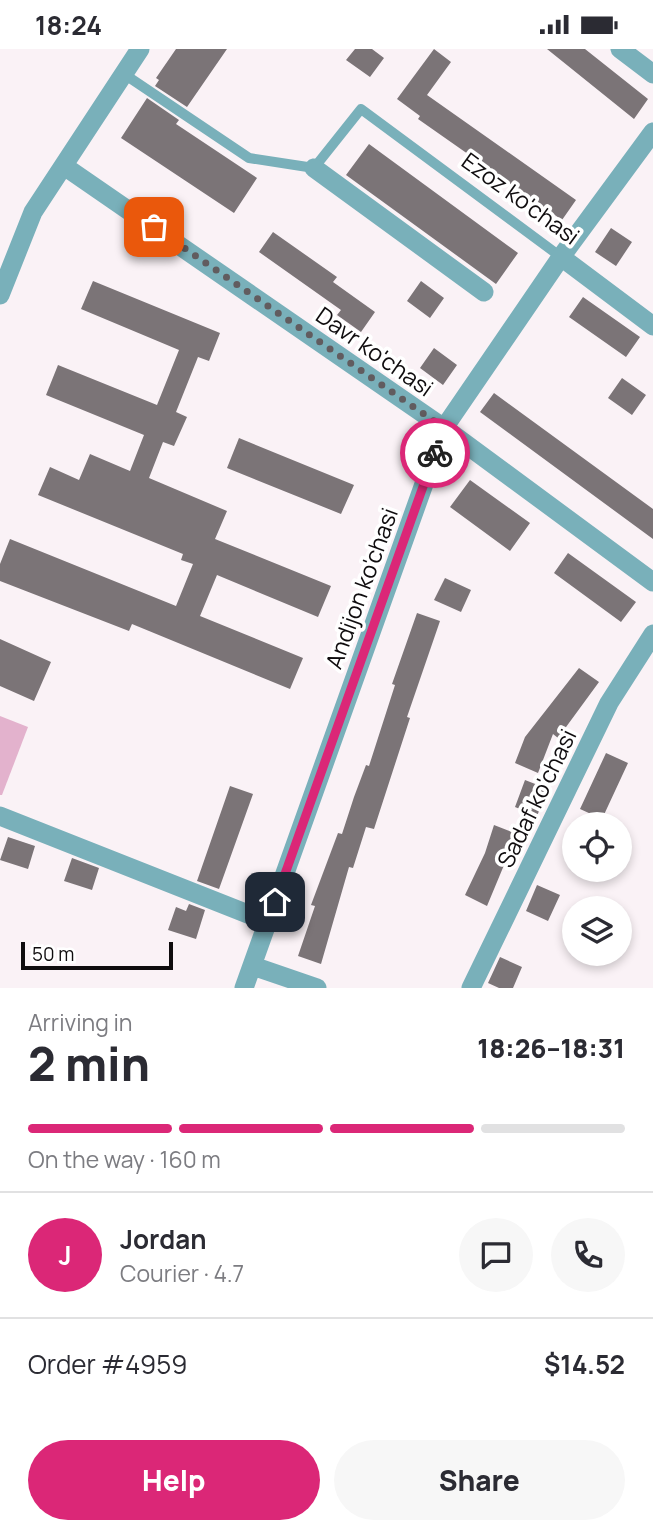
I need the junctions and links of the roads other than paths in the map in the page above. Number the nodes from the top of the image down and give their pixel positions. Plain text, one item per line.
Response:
1 (140, 49) edge
2 (620, 49) edge
3 (124, 74) junction
4 (653, 74) edge
5 (653, 132) edge
6 (64, 166) junction
7 (314, 168) junction
8 (561, 257) junction
9 (484, 292) dead end
10 (0, 295) edge
11 (653, 325) edge
12 (444, 428) junction
13 (653, 582) edge
14 (653, 634) edge
15 (0, 816) edge
16 (268, 922) junction
17 (253, 966) junction
18 (244, 988) edge
19 (317, 988) edge
20 (471, 988) edge

1 - 3 street
2 - 4 street
3 - 6 street
3 - 7 lane
5 - 8 street, Andijon ko'chasi
6 - 10 street
6 - 12 street, Davr ko'chasi
7 - 8 lane, Ezoz ko'chasi
7 - 9 street
8 - 11 street, Ezoz ko'chasi
8 - 12 street, Andijon ko'chasi
12 - 13 street, Davr ko'chasi
12 - 16 street, Andijon ko'chasi
14 - 20 street, Sadaf ko'chasi
15 - 16 street
16 - 17 street, Andijon ko'chasi
17 - 18 street, Andijon ko'chasi
17 - 19 street

